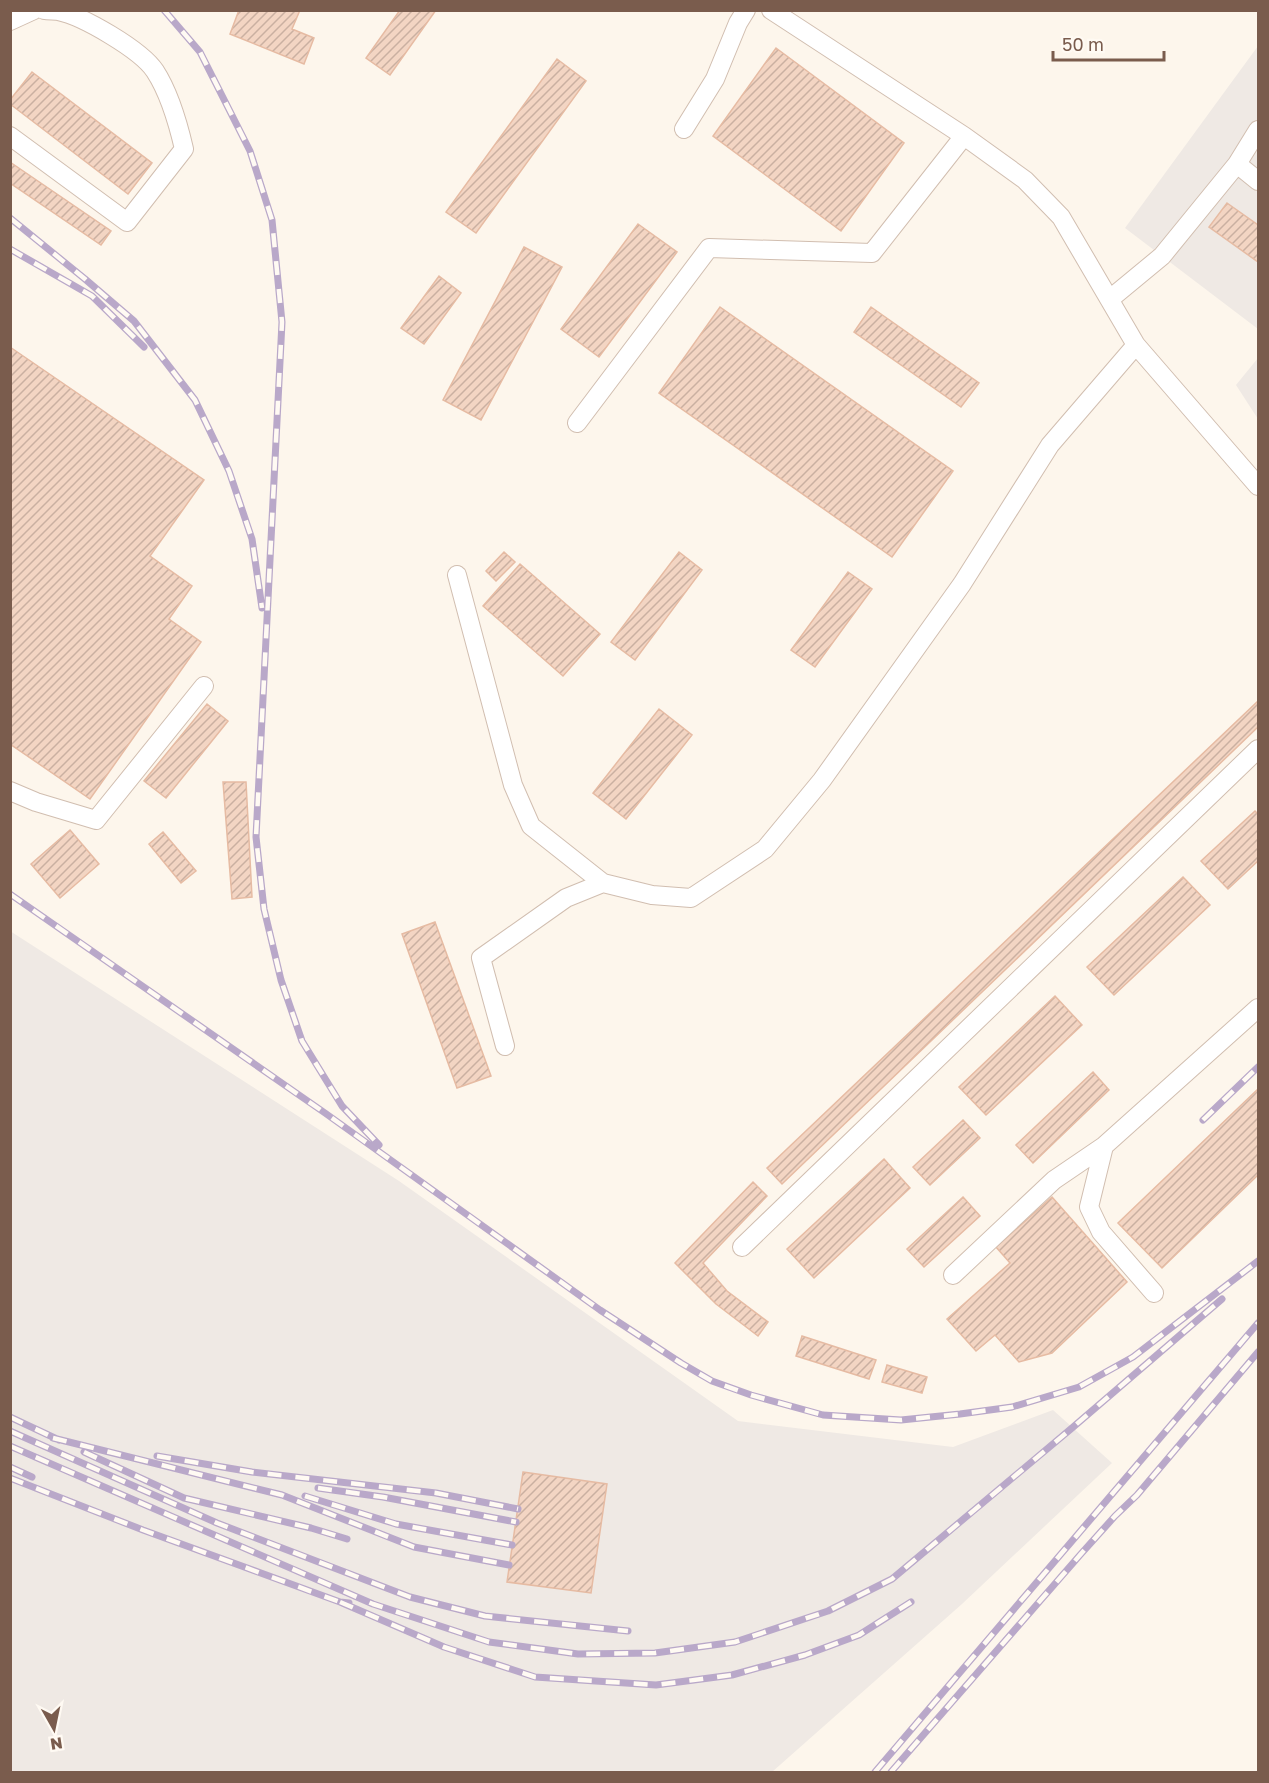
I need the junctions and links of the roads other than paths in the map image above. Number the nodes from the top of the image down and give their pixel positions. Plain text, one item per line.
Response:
1 (34, 10) edge
2 (44, 10) edge
3 (746, 10) edge
4 (771, 10) edge
5 (10, 21) edge
6 (684, 129) dead end
7 (1258, 130) edge
8 (10, 136) edge
9 (964, 136) junction
10 (1237, 164) junction
11 (1258, 181) edge
12 (1110, 299) junction
13 (1136, 345) junction
14 (577, 423) dead end
15 (1258, 486) edge
16 (457, 575) dead end
17 (204, 686) dead end
18 (1258, 749) edge
19 (10, 791) edge
20 (603, 883) junction
21 (1258, 1008) edge
22 (506, 1046) dead end
23 (1104, 1146) junction
24 (741, 1247) dead end
25 (953, 1275) dead end
26 (1154, 1293) dead end

1 - 5 lane
2 - 8 lane
3 - 6 lane
4 - 9 lane
7 - 10 lane
9 - 12 lane
9 - 14 lane
10 - 11 lane
10 - 12 lane
12 - 13 lane
13 - 15 lane
13 - 20 lane
16 - 20 lane
17 - 19 lane
18 - 24 lane
20 - 22 lane
21 - 23 lane
23 - 25 lane
23 - 26 lane

